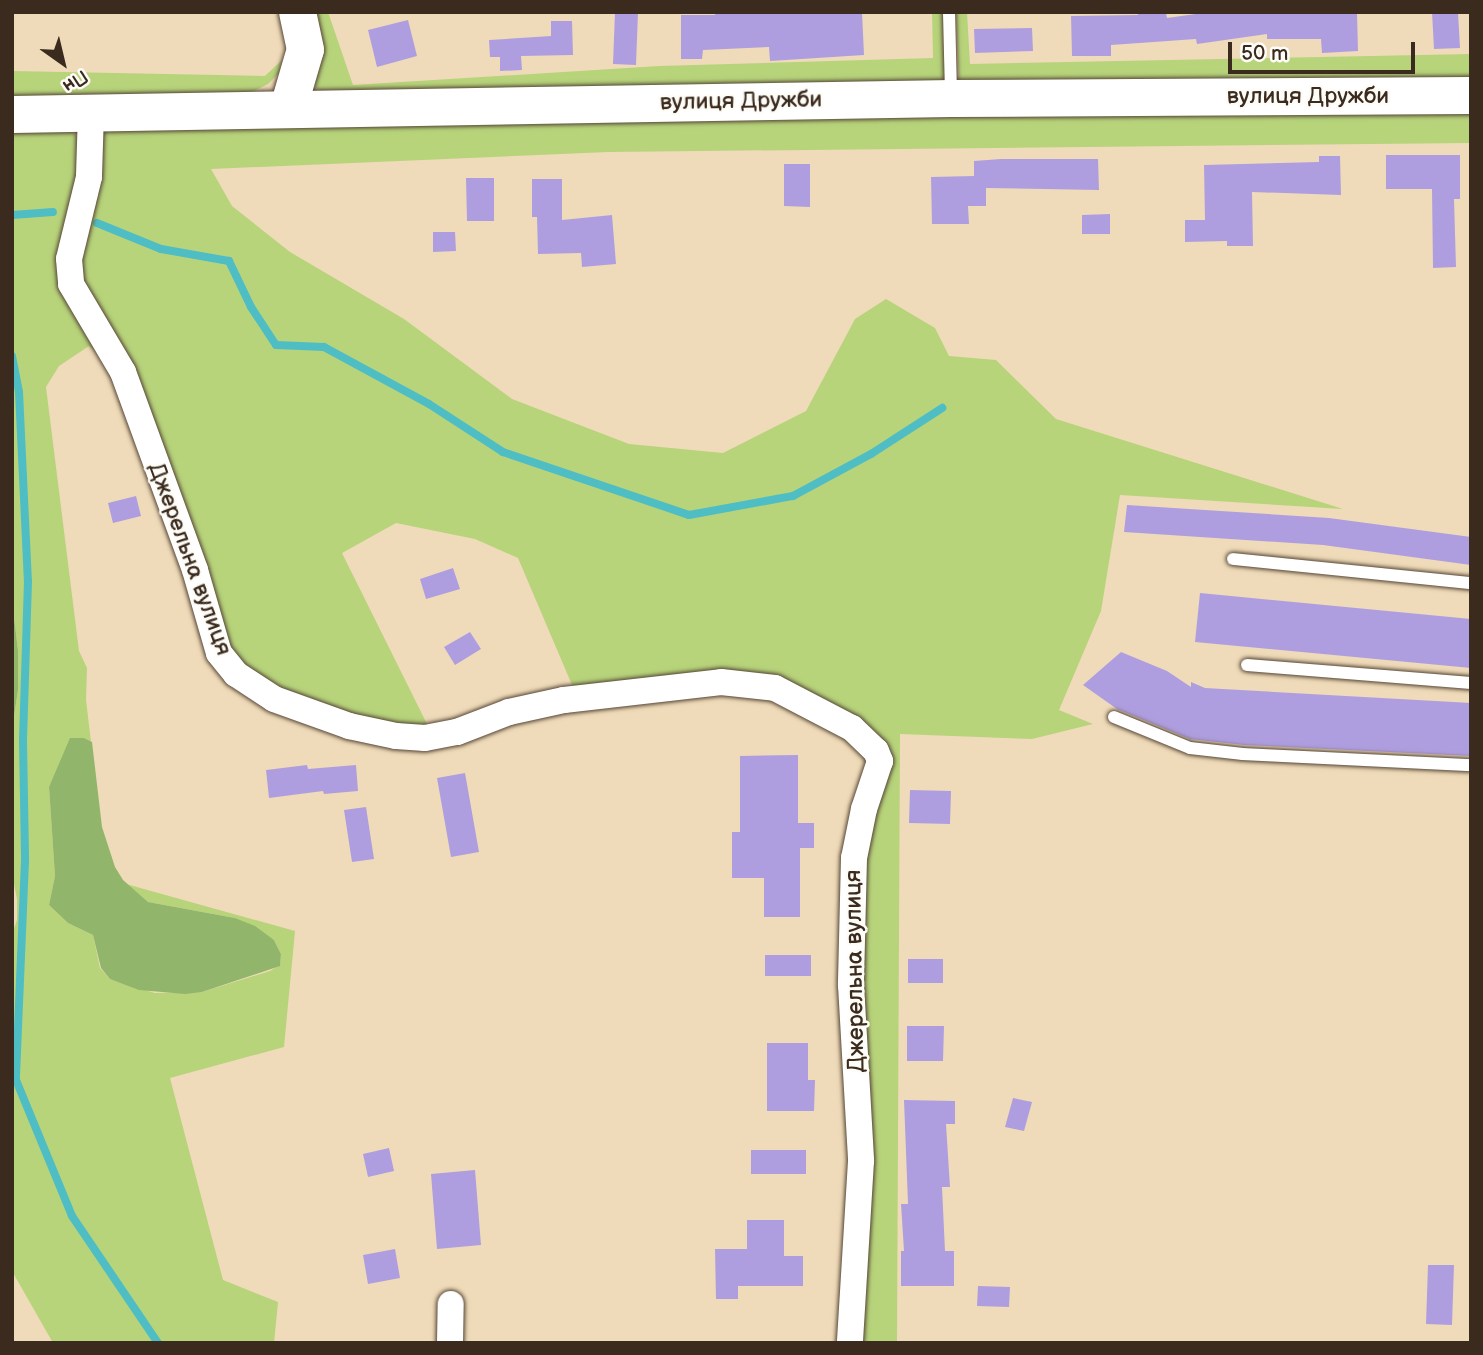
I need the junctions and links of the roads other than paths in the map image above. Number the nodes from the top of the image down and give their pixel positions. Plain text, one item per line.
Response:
1 (298, 12) edge
2 (949, 12) edge
3 (1471, 95) edge
4 (951, 99) junction
5 (288, 107) junction
6 (91, 112) junction
7 (12, 114) edge
8 (1233, 559) dead end
9 (1471, 583) edge
10 (1247, 665) dead end
11 (1471, 683) edge
12 (1114, 717) dead end
13 (1471, 765) edge
14 (451, 1304) dead end
15 (450, 1343) edge
16 (850, 1343) edge

1 - 5 street
2 - 4 lane
3 - 4 street, вулиця Дружби
4 - 5 street, вулиця Дружби
5 - 6 street, вулиця Дружби
6 - 7 street, вулиця Дружби
6 - 16 street, Джерельна вулиця
8 - 9 lane
10 - 11 lane
12 - 13 lane
14 - 15 street

